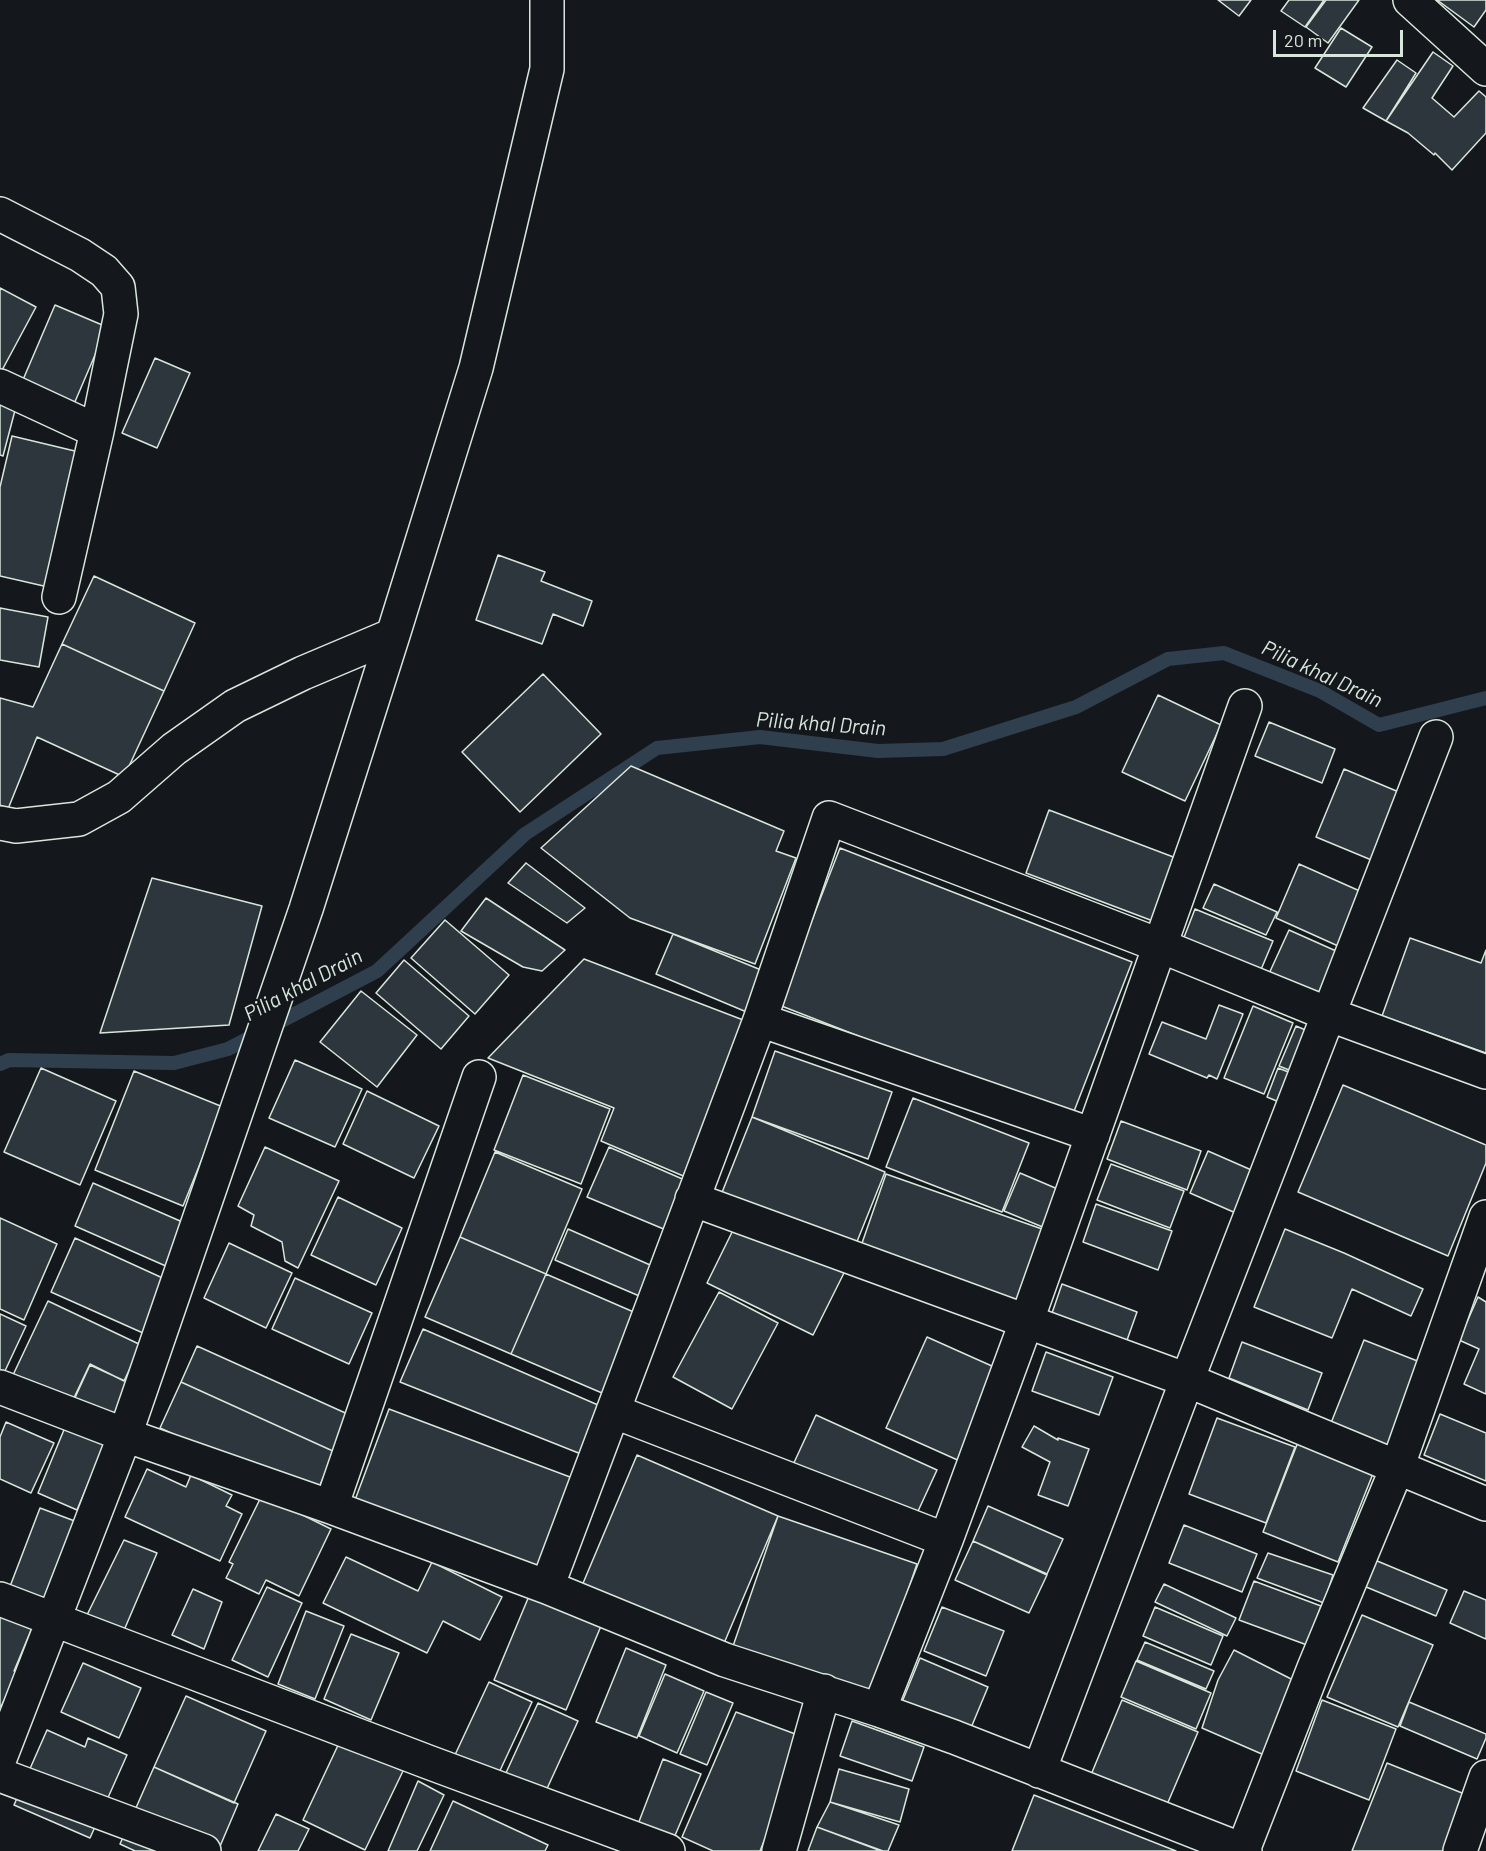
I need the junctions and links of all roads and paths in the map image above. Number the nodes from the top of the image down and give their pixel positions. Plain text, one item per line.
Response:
1 (547, 0) edge
2 (1410, 0) edge
3 (1486, 69) edge
4 (0, 214) edge
5 (0, 386) edge
6 (97, 431) junction
7 (59, 597) dead end
8 (393, 635) junction
9 (1245, 706) dead end
10 (1436, 737) dead end
11 (0, 823) edge
12 (1161, 946) junction
13 (1328, 1014) junction
14 (760, 1020) junction
15 (1486, 1072) edge
16 (479, 1077) dead end
17 (1093, 1135) junction
18 (692, 1199) junction
19 (1486, 1217) edge
20 (1027, 1320) junction
21 (1187, 1380) junction
22 (0, 1387) edge
23 (613, 1412) junction
24 (125, 1435) junction
25 (1397, 1468) junction
26 (1486, 1504) edge
27 (331, 1507) junction
28 (946, 1539) junction
29 (547, 1587) junction
30 (0, 1599) edge
31 (52, 1620) junction
32 (824, 1691) junction
33 (879, 1710) junction
34 (0, 1758) edge
35 (1039, 1771) junction
36 (0, 1775) edge
37 (1486, 1777) edge
38 (204, 1851) edge
39 (668, 1851) edge
40 (779, 1851) edge
41 (1244, 1851) edge
42 (1460, 1851) edge

1 - 8 street
2 - 3 street
4 - 6 street
5 - 6 street
6 - 7 street
8 - 11 street
8 - 24 street
9 - 12 street
10 - 13 street
12 - 13 street
12 - 14 street
12 - 17 street
13 - 15 street
13 - 21 street
14 - 17 street
14 - 18 street
16 - 27 street
17 - 20 street
18 - 20 street
18 - 23 street
19 - 25 street
20 - 21 street
20 - 28 street
21 - 25 street
21 - 35 street
22 - 24 street
23 - 28 street
23 - 29 street
24 - 27 street
24 - 31 street
25 - 26 street
25 - 41 street
27 - 29 street
28 - 33 street
29 - 32 street
30 - 31 street
31 - 34 street
31 - 39 street
32 - 33 street
32 - 40 street
33 - 35 street
35 - 41 street
36 - 38 street
37 - 42 street

